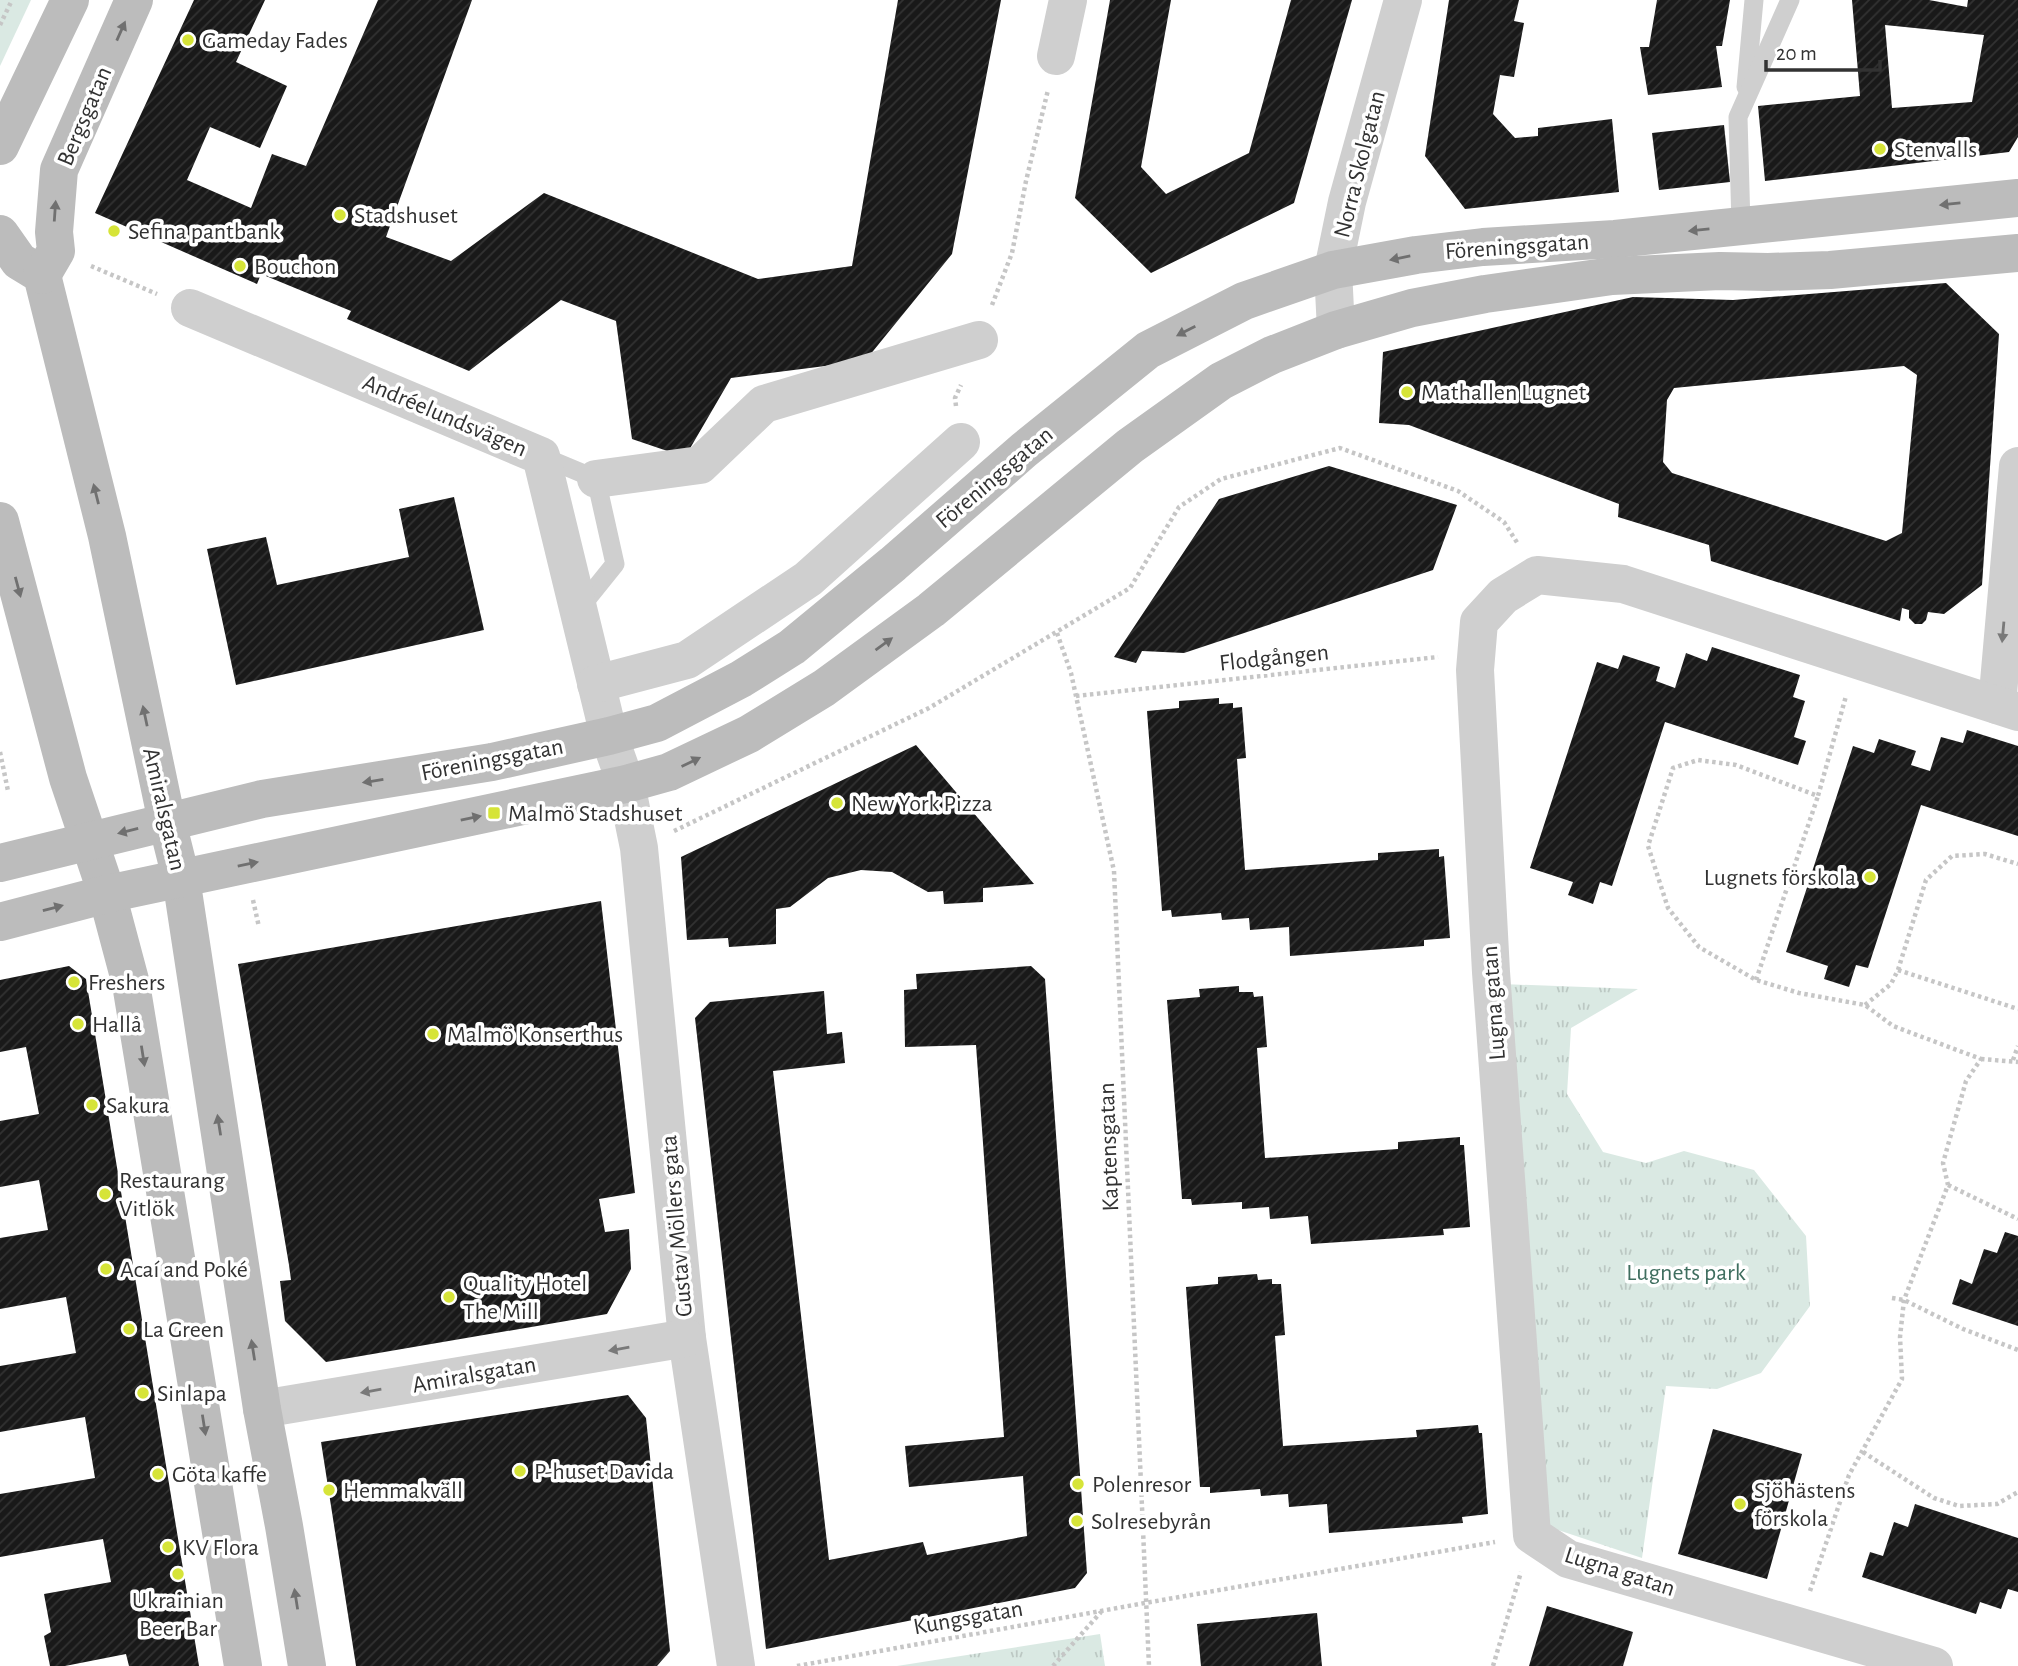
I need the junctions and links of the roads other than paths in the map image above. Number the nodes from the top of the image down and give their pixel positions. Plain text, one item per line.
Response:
1 (70, 0) edge
2 (134, 0) edge
3 (1068, 0) edge
4 (1403, 0) edge
5 (1754, 0) edge
6 (1790, 0) edge
7 (1056, 55) road end
8 (1744, 105) junction
9 (0, 146) edge
10 (2018, 198) edge
11 (1741, 226) junction
12 (0, 234) edge
13 (2018, 253) edge
14 (1333, 270) junction
15 (42, 275) junction
16 (190, 308) road end
17 (1336, 330) junction
18 (979, 340) road end
19 (961, 442) road end
20 (541, 456) junction
21 (2018, 466) edge
22 (596, 479) junction
23 (0, 521) edge
24 (578, 610) junction
25 (596, 684) junction
26 (2007, 708) edge
27 (609, 736) junction
28 (626, 784) junction
29 (167, 822) junction
30 (89, 841) junction
31 (0, 863) edge
32 (181, 878) junction
33 (107, 894) junction
34 (0, 922) edge
35 (687, 1338) junction
36 (262, 1409) junction
37 (243, 1666) edge
38 (307, 1666) edge
39 (736, 1666) edge
40 (1934, 1666) edge

1 - 9 street
15 -> 2 street, Bergsgatan
3 - 7 street
4 - 14 street, Norra Skolgatan
5 - 8 lane
6 - 8 lane
8 - 11 lane
10 -> 11 street, Föreningsgatan
11 -> 14 street, Föreningsgatan
12 - 15 street
13 - 17 street, Föreningsgatan
14 - 17 street, Norra Skolgatan
14 -> 27 street, Föreningsgatan
29 -> 15 street, Amiralsgatan
16 - 20 street, Andréelundsvägen
28 -> 17 street, Föreningsgatan
18 - 22 street
19 - 25 street
20 - 22 lane
20 - 24 street, Andréelundsvägen
21 -> 26 street
22 - 24 lane
23 -> 30 street
24 - 25 street, Andréelundsvägen
25 - 27 street, Andréelundsvägen
26 - 40 street, Lugna gatan
27 - 28 street, Andréelundsvägen
27 -> 29 street, Föreningsgatan
32 -> 28 street, Föreningsgatan
28 - 35 street, Gustav Möllers gata
29 -> 30 street, Föreningsgatan
29 - 32 street, Amiralsgatan
30 - 31 street, Föreningsgatan
30 - 33 street
32 - 33 street, Föreningsgatan
36 -> 32 street, Amiralsgatan
34 -> 33 street, Föreningsgatan
33 -> 37 street
35 -> 36 street, Amiralsgatan
35 - 39 street, Gustav Möllers gata
38 -> 36 street, Amiralsgatan

